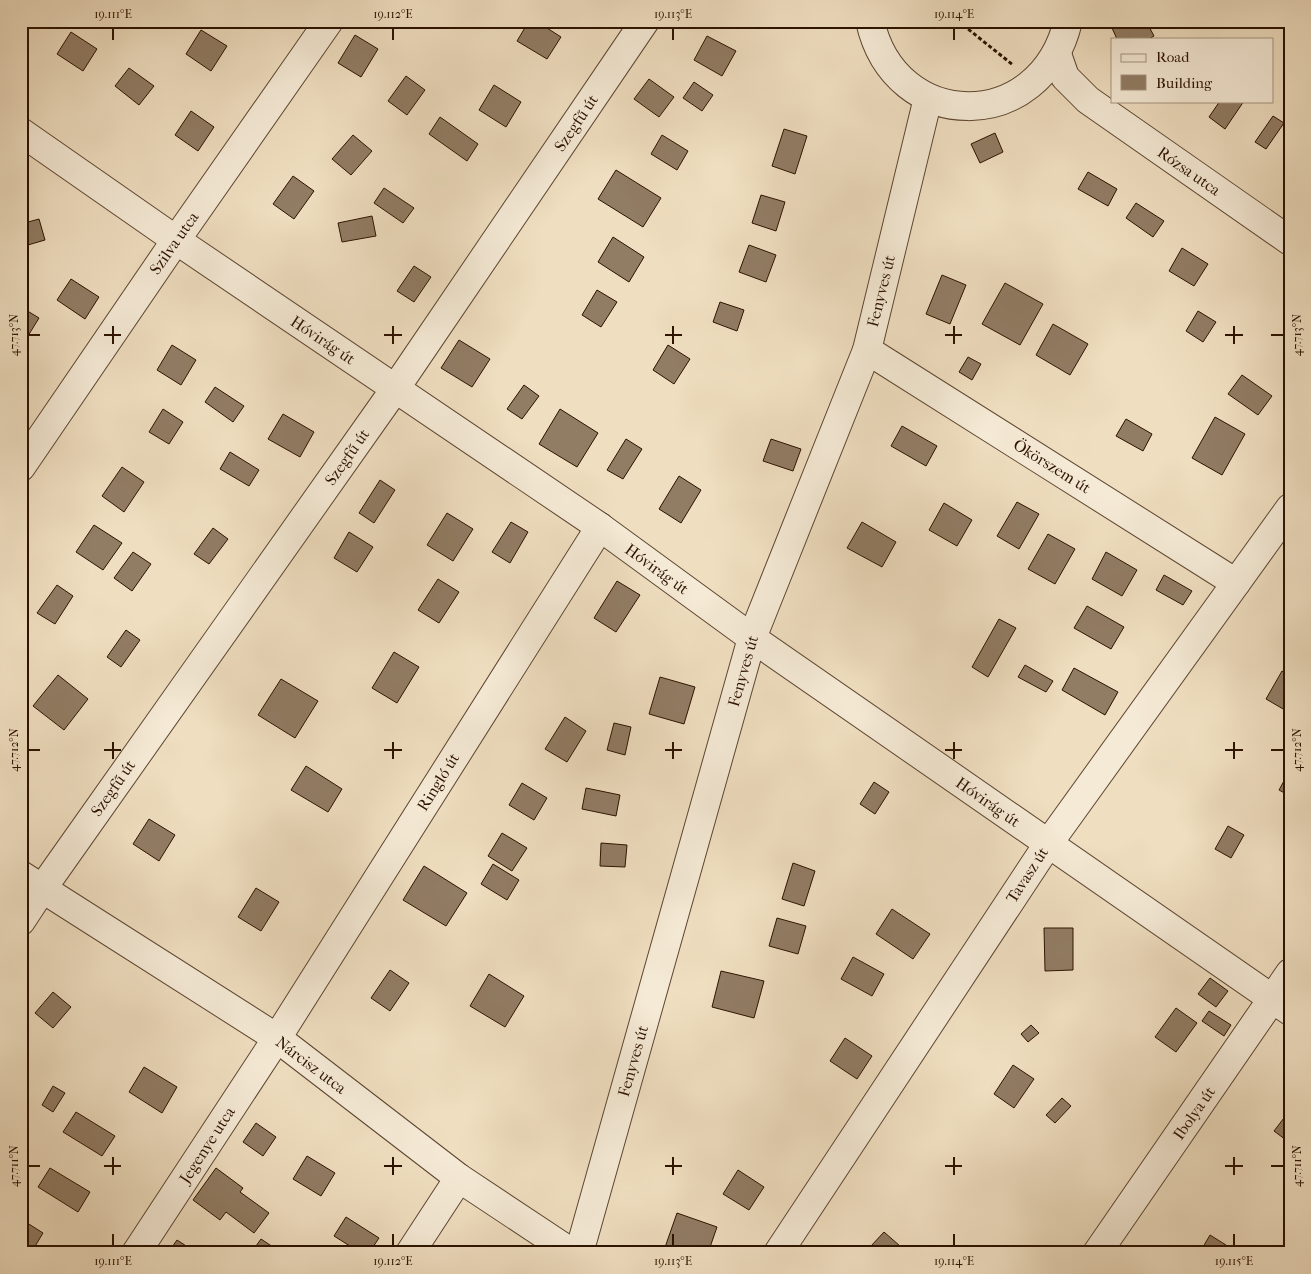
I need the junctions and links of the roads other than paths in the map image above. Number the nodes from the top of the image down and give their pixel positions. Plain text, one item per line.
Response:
1 (329, 21) edge
2 (645, 21) edge
3 (870, 21) edge
4 (1068, 21) edge
5 (1057, 54) junction
6 (1028, 87) junction
7 (928, 98) junction
8 (1088, 100) junction
9 (21, 132) edge
10 (176, 240) junction
11 (1290, 241) edge
12 (867, 350) junction
13 (396, 389) junction
14 (21, 467) edge
15 (1290, 508) edge
16 (600, 527) junction
17 (1236, 583) junction
18 (752, 638) junction
19 (1048, 844) junction
20 (32, 882) edge
21 (21, 921) edge
22 (1290, 973) edge
23 (1281, 1005) edge
24 (277, 1038) junction
25 (459, 1178) junction
26 (136, 1253) edge
27 (410, 1253) edge
28 (572, 1253) edge
29 (579, 1253) edge
30 (778, 1253) edge
31 (1097, 1253) edge

1 - 10 street, Szilva utca
2 - 13 street, Szegfű út
3 - 7 street
4 - 5 street
5 - 6 street
5 - 8 street
6 - 7 street
6 - 8 street
7 - 12 street, Fenyves út
8 - 11 street, Rózsa utca
9 - 10 street, Hóvirág út
10 - 13 street, Hóvirág út
10 - 14 street, Szilva utca
12 - 17 street, Ökörszem út
12 - 18 street, Fenyves út
13 - 16 street, Hóvirág út
13 - 20 street, Szegfű út
15 - 17 street, Tavasz út
16 - 18 street, Hóvirág út
16 - 24 street, Ringló út
17 - 19 street, Tavasz út
18 - 19 street, Hóvirág út
18 - 29 street, Fenyves út
19 - 23 street, Hóvirág út
19 - 30 street, Tavasz út
20 - 21 street, Szegfű út
20 - 24 street, Nárcisz utca
22 - 23 street, Ibolya út
23 - 31 street, Ibolya út
24 - 25 street, Nárcisz utca
24 - 26 street, Jegenye utca
25 - 27 street
25 - 28 street, Nárcisz utca

